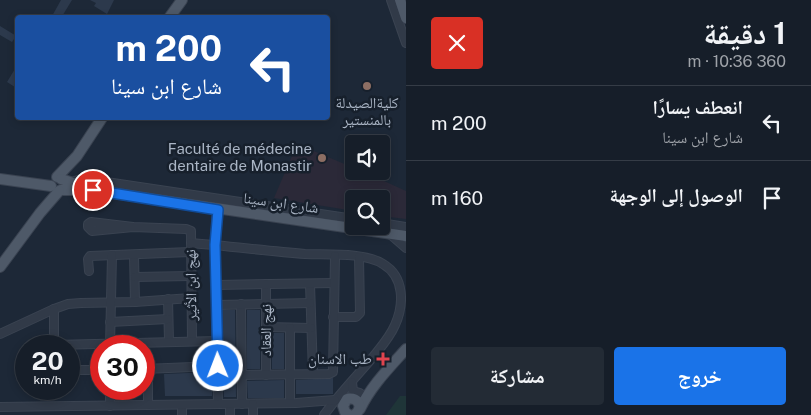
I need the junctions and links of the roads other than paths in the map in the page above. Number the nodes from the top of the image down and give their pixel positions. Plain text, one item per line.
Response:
1 (182, 0) edge
2 (391, 0) edge
3 (400, 0) edge
4 (171, 15) edge
5 (406, 18) edge
6 (406, 42) edge
7 (101, 120) edge
8 (0, 179) edge
9 (60, 184) junction
10 (218, 210) junction
11 (345, 218) edge
12 (390, 224) edge
13 (406, 226) edge
14 (133, 227) junction
15 (345, 228) edge
16 (390, 234) joint
17 (406, 236) edge
18 (190, 243) junction
19 (215, 245) junction
20 (406, 248) edge
21 (190, 252) junction
22 (112, 254) junction
23 (134, 255) junction
24 (334, 256) junction
25 (359, 257) junction
26 (0, 267) edge
27 (89, 271) dead end
28 (190, 276) junction
29 (135, 277) junction
30 (334, 283) junction
31 (266, 284) junction
32 (310, 284) junction
33 (217, 285) junction
34 (192, 298) junction
35 (168, 300) junction
36 (135, 302) junction
37 (111, 303) junction
38 (310, 303) junction
39 (241, 304) junction
40 (266, 304) junction
41 (216, 305) junction
42 (54, 309) junction
43 (333, 317) junction
44 (168, 319) junction
45 (110, 322) junction
46 (267, 327) junction
47 (290, 328) junction
48 (311, 328) junction
49 (0, 334) edge
50 (54, 335) edge
51 (110, 335) edge
52 (169, 341) junction
53 (192, 341) junction
54 (217, 341) junction
55 (155, 342) edge
56 (406, 349) edge
57 (218, 366) junction
58 (155, 369) edge
59 (312, 374) junction
60 (241, 375) junction
61 (266, 375) junction
62 (289, 375) junction
63 (379, 380) junction
64 (350, 385) junction
65 (360, 393) junction
66 (110, 400) edge
67 (148, 400) edge
68 (334, 400) junction
69 (290, 403) junction
70 (182, 404) junction
71 (218, 404) junction
72 (230, 404) junction
73 (242, 404) junction
74 (254, 404) junction
75 (148, 405) junction
76 (81, 406) junction
77 (110, 406) junction
78 (0, 407) edge
79 (346, 408) edge
80 (16, 411) edge
81 (356, 413) edge
82 (81, 415) edge
83 (182, 415) edge
84 (230, 415) edge
85 (253, 415) edge
86 (324, 415) edge

1 - 4 main road
2 - 6 street
3 - 5 main road
7 - 9 main road
8 - 9 main road, شارع ابن سينا
9 - 10 main road, شارع ابن سينا
9 - 11 street
9 - 26 main road
10 - 15 main road, شارع ابن سينا
10 - 19 street
12 - 13 street
14 - 14 street
14 - 18 street, نهج ابن الأثير
16 - 17 main road, شارع ابن سينا
16 - 20 street
18 - 19 street
18 - 21 street, نهج ابن الأثير
19 - 24 street
19 - 33 street
21 - 23 street
21 - 28 street, نهج ابن الأثير
22 - 23 street
22 - 27 street
22 - 37 street
23 - 29 street
24 - 25 street
24 - 30 street
25 - 43 street
25 - 64 street
28 - 29 street
28 - 34 street, نهج ابن الأثير
29 - 36 street
30 - 32 street
30 - 43 street
31 - 32 street
31 - 33 street
31 - 40 street, نهج العقاد
32 - 38 street
33 - 41 street
34 - 35 street
34 - 53 street, نهج ابن الأثير
35 - 36 street
35 - 44 street
36 - 37 street
37 - 42 street
37 - 45 street
38 - 40 street
38 - 48 street
39 - 40 street
39 - 41 street
39 - 60 street
40 - 46 street, نهج العقاد
41 - 54 street
42 - 49 street
42 - 50 street
43 - 59 street
44 - 45 street
44 - 52 street
45 - 51 street
46 - 47 street
46 - 61 street, نهج العقاد
47 - 48 street
47 - 62 street
48 - 59 street
52 - 53 street
52 - 55 street
53 - 54 street
54 - 57 street
56 - 63 main road
57 - 58 street
57 - 71 street
59 - 62 street
60 - 61 street
60 - 73 street
61 - 62 street
62 - 69 street
63 - 65 main road
63 - 81 main road
64 - 65 street
64 - 68 street
64 - 79 street
65 - 79 main road
66 - 77 street
67 - 75 street
68 - 69 street
68 - 79 street
68 - 86 street
69 - 74 street
70 - 71 street
70 - 75 street
70 - 83 street
71 - 72 street
72 - 73 street
72 - 84 street
73 - 74 street
74 - 85 street
75 - 77 street
76 - 77 street
76 - 80 street
76 - 82 street
78 - 80 street
79 - 81 main road

